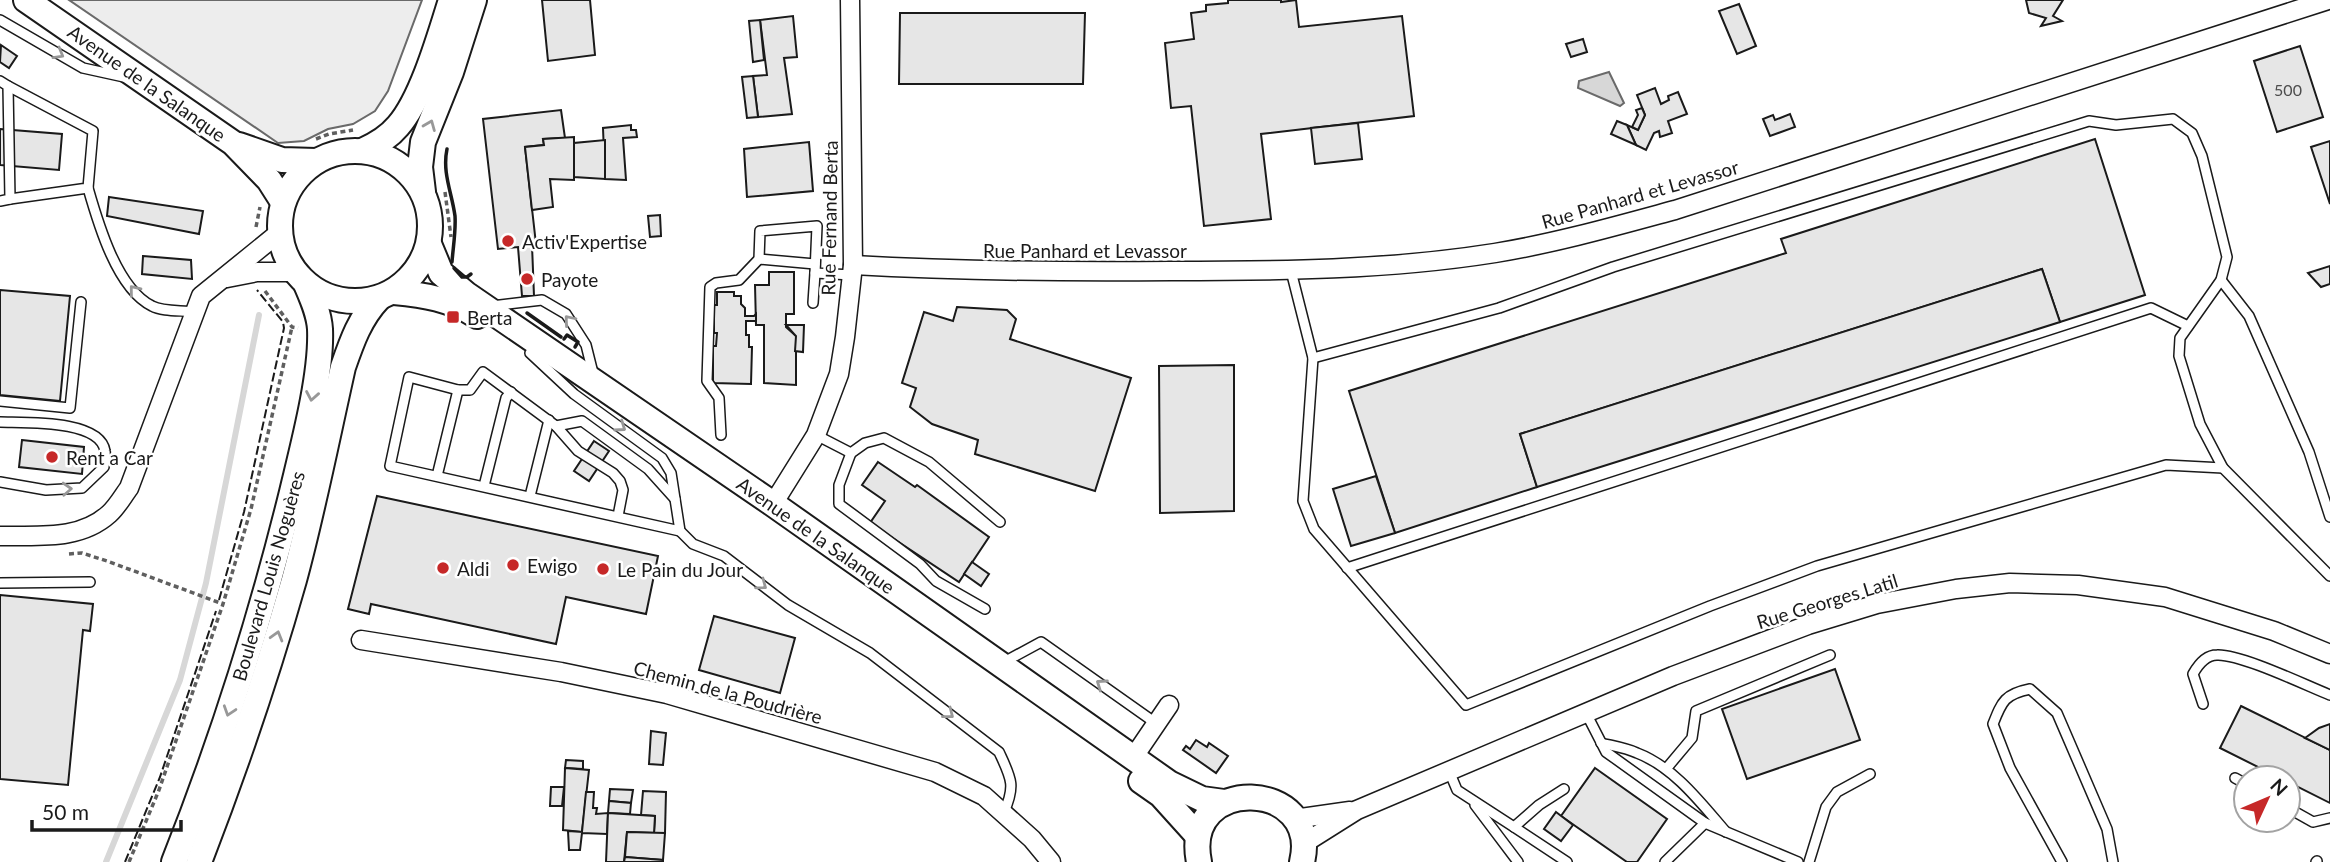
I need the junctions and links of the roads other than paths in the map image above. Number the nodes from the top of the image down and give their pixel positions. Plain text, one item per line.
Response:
1 (26, 0) edge
2 (451, 0) edge
3 (474, 0) edge
4 (850, 0) edge
5 (2328, 0) edge
6 (0, 20) edge
7 (145, 82) junction
8 (4, 84) edge
9 (233, 143) junction
10 (362, 151) junction
11 (316, 161) junction
12 (88, 188) junction
13 (423, 192) junction
14 (10, 199) junction
15 (0, 201) edge
16 (284, 202) junction
17 (280, 232) junction
18 (429, 244) junction
19 (759, 259) junction
20 (815, 269) junction
21 (852, 270) junction
22 (1291, 271) junction
23 (223, 278) junction
24 (301, 278) junction
25 (2221, 281) junction
26 (386, 295) junction
27 (81, 302) dead end
28 (813, 303) dead end
29 (486, 307) junction
30 (195, 312) junction
31 (2188, 326) junction
32 (530, 353) junction
33 (1313, 358) junction
34 (595, 382) junction
35 (458, 390) junction
36 (511, 392) junction
37 (0, 401) edge
38 (0, 422) edge
39 (552, 423) junction
40 (721, 435) dead end
41 (816, 435) junction
42 (850, 453) junction
43 (2223, 468) junction
44 (437, 477) junction
45 (0, 482) edge
46 (484, 486) junction
47 (530, 496) junction
48 (675, 499) junction
49 (773, 504) junction
50 (618, 516) junction
51 (2330, 517) edge
52 (1000, 522) dead end
53 (680, 531) junction
54 (0, 536) edge
55 (1347, 569) junction
56 (2330, 574) edge
57 (90, 582) dead end
58 (0, 583) edge
59 (985, 609) dead end
60 (361, 640) dead end
61 (2330, 654) edge
62 (1830, 655) dead end
63 (999, 664) junction
64 (2330, 695) edge
65 (2203, 704) dead end
66 (1170, 705) dead end
67 (1586, 713) junction
68 (1157, 724) junction
69 (1601, 743) junction
70 (1133, 758) junction
71 (1666, 769) junction
72 (1449, 771) junction
73 (1870, 774) dead end
74 (1564, 789) dead end
75 (1470, 798) junction
76 (1224, 802) junction
77 (1357, 810) junction
78 (1004, 812) junction
79 (2302, 816) edge
80 (2330, 818) edge
81 (1294, 819) junction
82 (1705, 823) junction
83 (1514, 827) junction
84 (1726, 832) junction
85 (1198, 836) junction
86 (1303, 857) edge
87 (174, 862) edge
88 (199, 862) edge
89 (1051, 862) edge
90 (1199, 862) edge
91 (1518, 862) edge
92 (1567, 862) edge
93 (1665, 862) edge
94 (1798, 862) edge
95 (1810, 862) edge
96 (2062, 862) edge
97 (2113, 862) edge

1 - 7 main road, Avenue de la Salanque
2 - 10 main road
13 -> 3 main road
4 - 21 street, Rue Fernand Berta
5 - 22 street, Rue Panhard et Levassor
6 -> 7 lane
7 - 9 main road, Avenue de la Salanque
8 - 12 lane
8 - 14 lane
9 - 11 main road, Avenue de la Salanque
9 - 16 main road, Avenue de la Salanque
10 - 11 main road
10 - 13 main road
11 - 16 main road
12 - 14 lane
30 -> 12 lane
13 - 18 main road
14 - 15 lane
16 - 17 main road
17 - 23 street
17 - 24 main road
18 - 26 main road
18 - 29 main road, Avenue de la Salanque
19 - 20 lane
19 - 20 lane
19 - 40 lane
20 - 21 lane
20 - 28 lane
21 - 22 street, Rue Panhard et Levassor
21 - 41 street, Rue Fernand Berta
22 - 33 lane
23 - 24 street
23 - 30 street
24 - 26 main road
24 -> 87 main road, Boulevard Louis Noguères
25 - 31 lane
25 - 33 lane
25 - 51 lane
26 - 32 main road, Avenue de la Salanque
88 -> 26 main road, Boulevard Louis Noguères
27 - 37 lane
29 - 34 main road, Avenue de la Salanque
34 -> 29 lane
30 - 54 street
31 - 43 lane
31 - 55 lane
32 -> 48 lane
32 - 85 main road, Avenue de la Salanque
33 - 55 lane
34 - 49 main road, Avenue de la Salanque
35 - 36 lane
35 - 44 lane
35 - 44 lane
36 - 39 lane
36 - 46 lane
45 -> 38 lane
39 - 47 lane
39 - 48 lane
39 - 50 lane
41 - 42 lane
41 - 49 street, Rue Fernand Berta
42 - 52 lane
42 - 59 lane
43 - 55 lane
43 - 56 lane
44 - 46 lane
46 - 47 lane
47 - 50 lane
48 - 53 lane
49 - 63 main road, Avenue de la Salanque
50 - 53 lane
53 -> 78 lane
57 - 58 lane
60 - 78 street, Chemin de la Poudrière
61 - 67 street, Rue Georges Latil
62 - 71 lane
68 -> 63 lane
63 - 70 main road, Avenue de la Salanque
64 - 65 lane
66 - 68 street
67 - 69 lane
67 - 72 street, Rue Georges Latil
68 - 70 street
69 - 71 lane
69 - 82 lane
70 - 76 main road, Avenue de la Salanque
71 - 84 lane
72 - 75 lane
72 - 77 street, Rue Georges Latil
73 - 95 lane
74 - 83 lane
75 - 83 lane
75 - 91 lane
76 - 81 main road
76 - 85 main road
77 - 81 street, Rue Georges Latil
77 - 86 street, Rue Georges Latil
78 - 89 street, Chemin de la Poudrière
79 - 80 lane
81 - 86 main road
82 - 84 lane
82 - 93 lane
83 - 92 lane
84 - 94 lane
85 - 90 main road
96 - 97 lane

